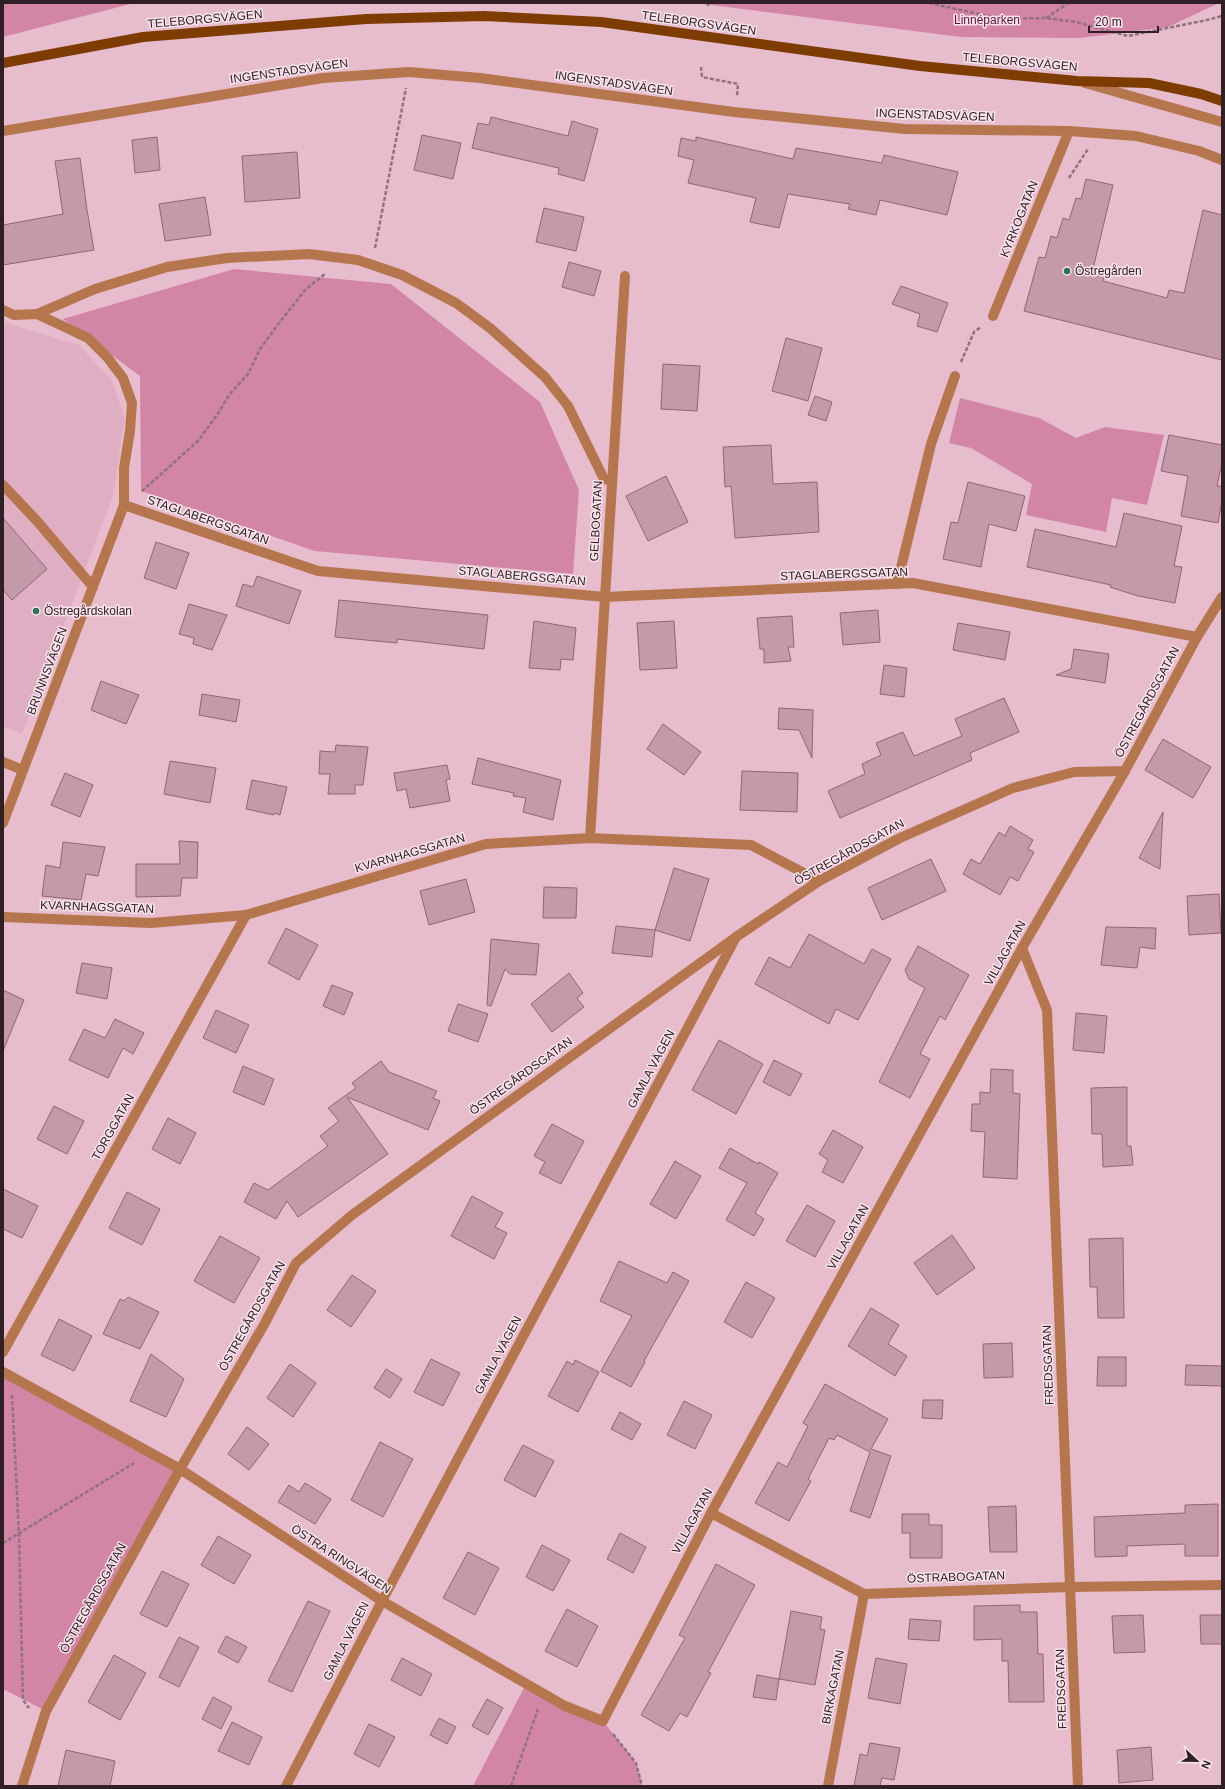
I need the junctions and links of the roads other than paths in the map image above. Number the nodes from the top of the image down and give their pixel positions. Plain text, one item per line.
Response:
1 (3, 63) edge
2 (1077, 81) junction
3 (1222, 101) edge
4 (1222, 122) edge
5 (3, 131) edge
6 (1069, 132) junction
7 (1222, 160) edge
8 (625, 276) dead end
9 (3, 310) edge
10 (37, 314) junction
11 (993, 316) road end
12 (955, 376) road end
13 (612, 481) junction
14 (3, 485) edge
15 (124, 505) junction
16 (897, 584) junction
17 (93, 587) junction
18 (604, 597) junction
19 (1222, 597) edge
20 (1197, 637) junction
21 (3, 762) edge
22 (23, 770) junction
23 (1125, 771) junction
24 (3, 823) edge
25 (590, 838) junction
26 (819, 881) junction
27 (246, 915) junction
28 (3, 917) edge
29 (736, 937) junction
30 (1022, 948) junction
31 (3, 1352) edge
32 (7, 1374) edge
33 (180, 1469) junction
34 (710, 1513) junction
35 (1222, 1585) edge
36 (1070, 1587) junction
37 (864, 1594) junction
38 (382, 1601) junction
39 (603, 1721) joint
40 (22, 1786) edge
41 (286, 1786) edge
42 (828, 1786) edge
43 (1078, 1786) edge

1 - 2 main road, TELEBORGSVÄGEN
2 - 3 main road, TELEBORGSVÄGEN
2 - 4 street
5 - 6 street, INGENSTADSVÄGEN
6 - 7 street, INGENSTADSVÄGEN
6 - 11 street, KYRKOGATAN
8 - 13 street, GELBOGATAN
9 - 10 street
10 - 13 street
10 - 15 street
12 - 16 street
13 - 18 street, GELBOGATAN
14 - 17 street
15 - 17 street, BRUNNSVÄGEN
15 - 18 street, STAGLABERGSGATAN
16 - 18 street, STAGLABERGSGATAN
16 - 20 street, STAGLABERGSGATAN
17 - 22 street, BRUNNSVÄGEN
18 - 25 street, GELBOGATAN
19 - 20 street, ÖSTREGÅRDSGATAN
20 - 23 street, ÖSTREGÅRDSGATAN
21 - 22 street
22 - 24 street, BRUNNSVÄGEN
23 - 26 street, ÖSTREGÅRDSGATAN
23 - 30 street, VILLAGATAN
25 - 26 street, KVARNHAGSGATAN
25 - 27 street, KVARNHAGSGATAN
26 - 29 street, ÖSTREGÅRDSGATAN
27 - 28 street, KVARNHAGSGATAN
27 - 31 street, TORGGATAN
29 - 33 street, ÖSTREGÅRDSGATAN
29 - 38 street, GAMLA VÄGEN
30 - 34 street, VILLAGATAN
30 - 36 street, FREDSGATAN
32 - 33 street, ÖSTRA RINGVÄGEN
33 - 38 street, ÖSTRA RINGVÄGEN
33 - 40 street, ÖSTREGÅRDSGATAN
34 - 37 street, ÖSTRABOGATAN
34 - 39 street, VILLAGATAN
35 - 36 street, ÖSTRABOGATAN
36 - 37 street, ÖSTRABOGATAN
36 - 43 street, FREDSGATAN
37 - 42 street, BIRKAGATAN
38 - 39 street, ÖSTRA RINGVÄGEN
38 - 41 street, GAMLA VÄGEN

